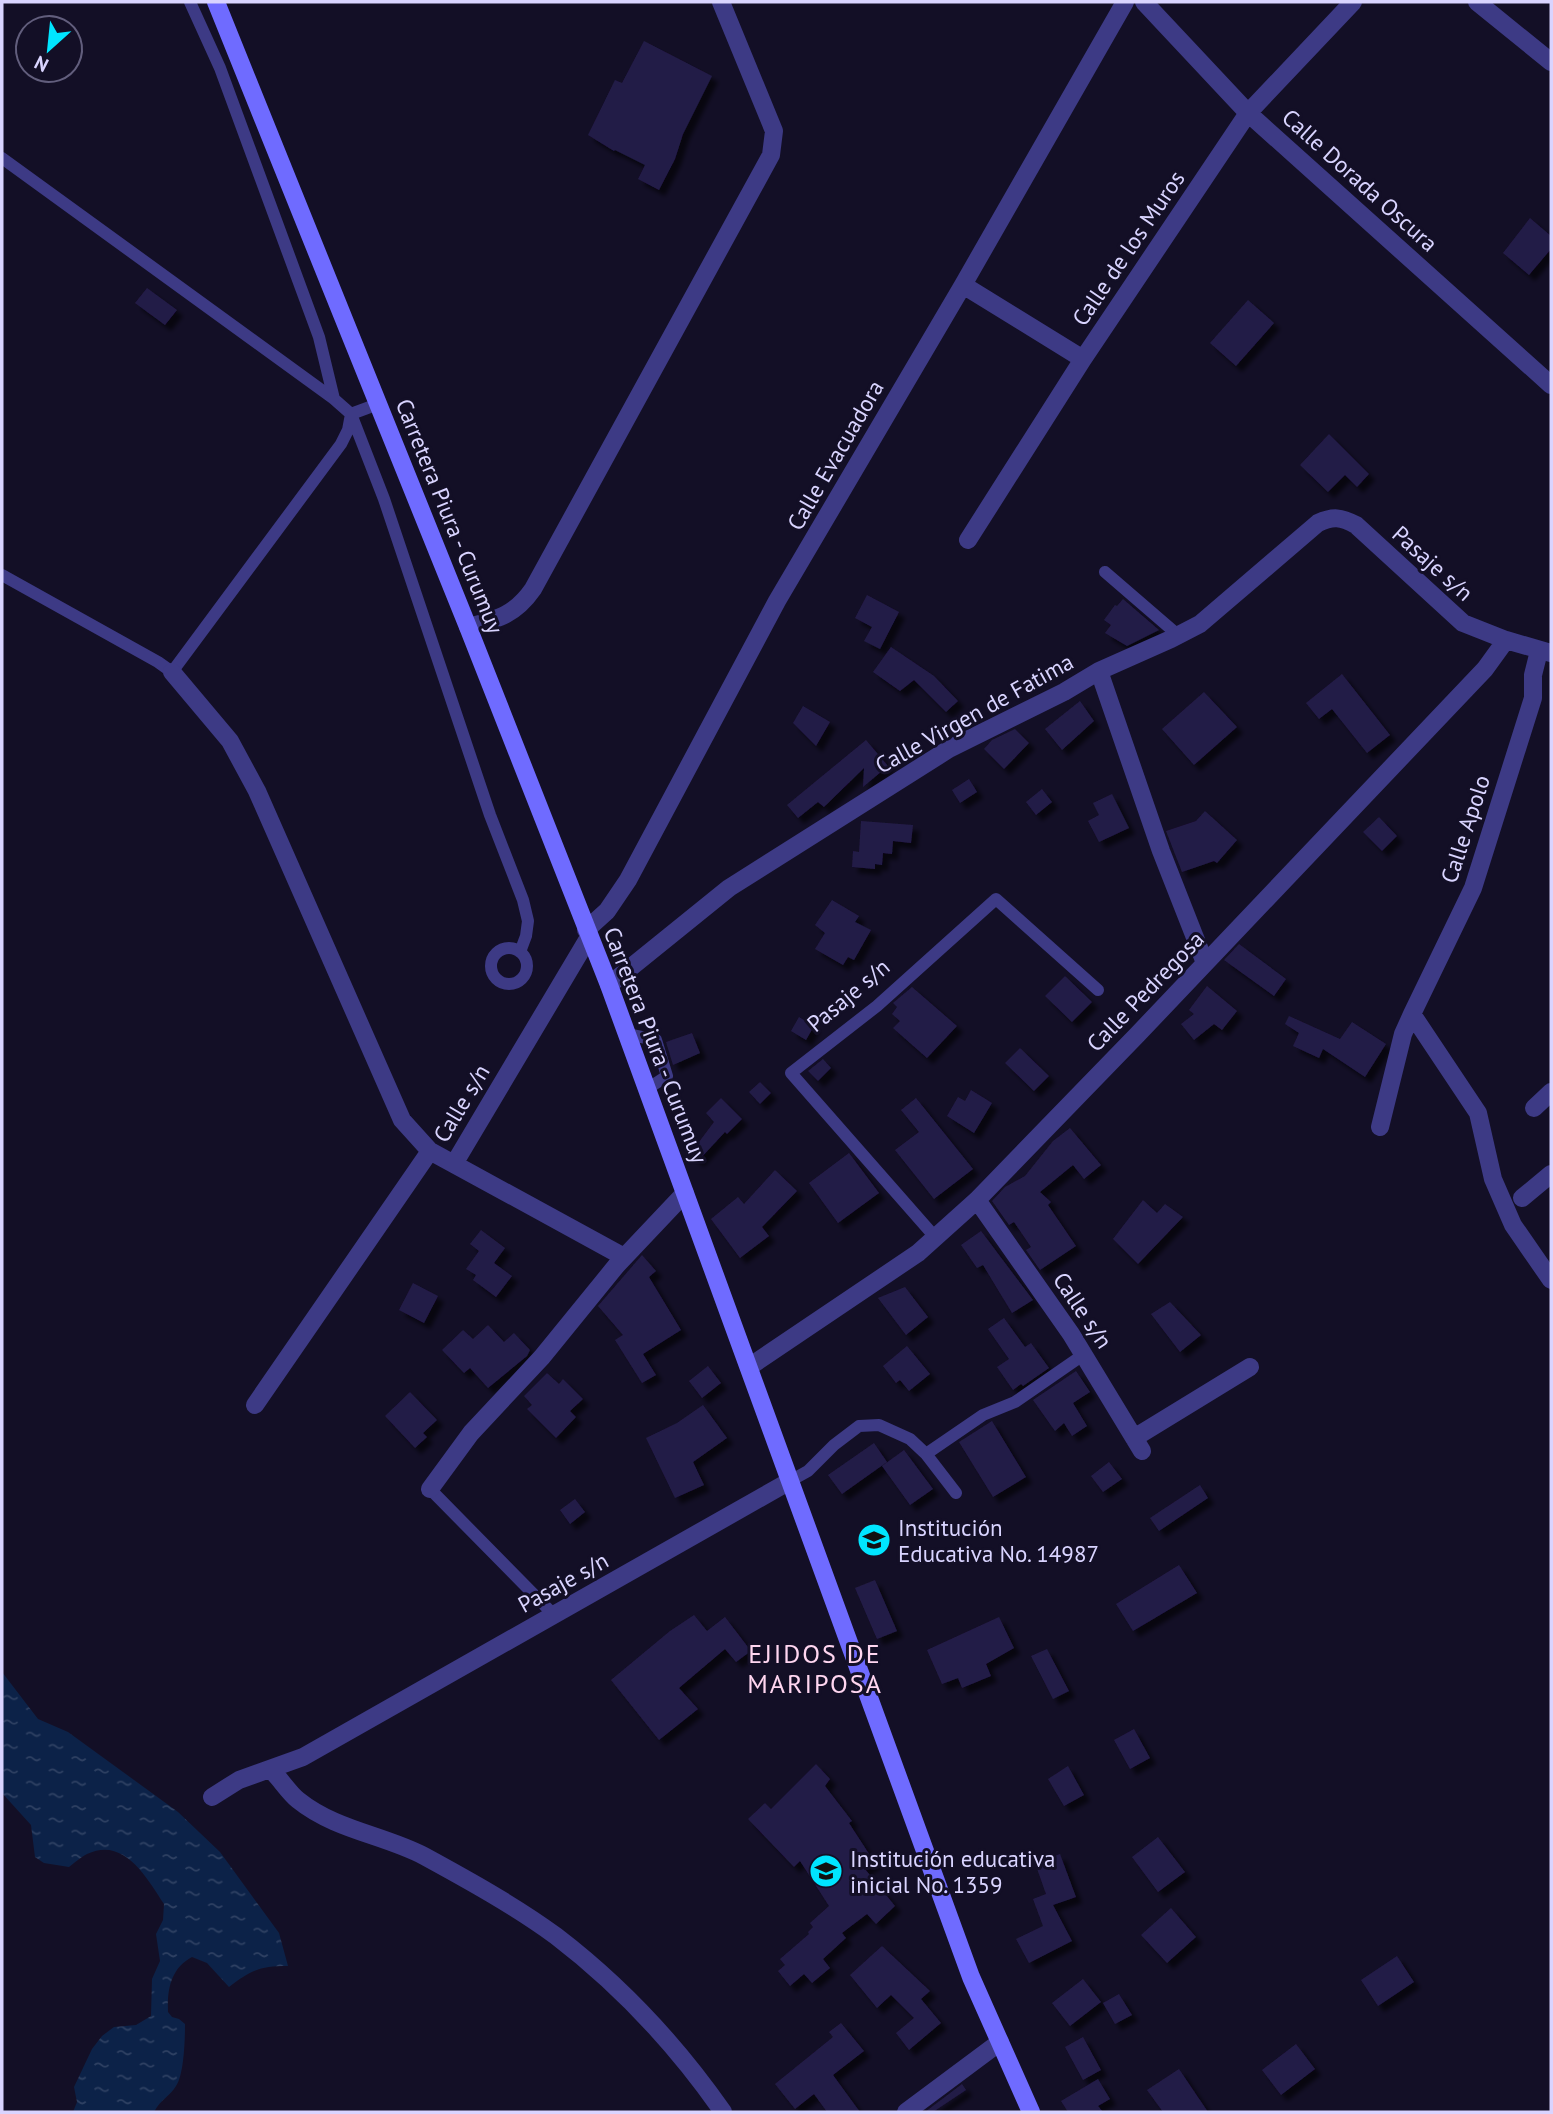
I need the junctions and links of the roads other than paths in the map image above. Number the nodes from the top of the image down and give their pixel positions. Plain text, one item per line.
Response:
1 (190, 2) edge
2 (216, 2) edge
3 (721, 2) edge
4 (1125, 2) edge
5 (1144, 2) edge
6 (1353, 2) edge
7 (1477, 2) edge
8 (1551, 62) edge
9 (1248, 113) junction
10 (2, 158) edge
11 (963, 285) junction
12 (1083, 359) junction
13 (1551, 385) edge
14 (334, 399) junction
15 (378, 404) junction
16 (351, 414) junction
17 (1331, 516) joint
18 (968, 540) dead end
19 (1105, 572) dead end
20 (2, 575) edge
21 (468, 627) junction
22 (1178, 635) junction
23 (1506, 640) junction
24 (1545, 652) edge
25 (1099, 671) junction
26 (172, 673) junction
27 (588, 933) junction
28 (520, 952) dead end
29 (1205, 963) junction
30 (609, 985) junction
31 (1098, 990) dead end
32 (1412, 1014) junction
33 (627, 1034) junction
34 (647, 1089) junction
35 (1551, 1092) edge
36 (1534, 1108) dead end
37 (1380, 1127) dead end
38 (430, 1151) junction
39 (454, 1164) junction
40 (1551, 1174) edge
41 (685, 1193) junction
42 (1522, 1198) dead end
43 (977, 1200) junction
44 (935, 1237) junction
45 (624, 1257) junction
46 (1551, 1280) edge
47 (1083, 1354) junction
48 (749, 1367) junction
49 (1250, 1367) dead end
50 (255, 1405) dead end
51 (926, 1454) junction
52 (790, 1481) junction
53 (430, 1489) joint
54 (956, 1493) dead end
55 (554, 1615) junction
56 (270, 1769) junction
57 (212, 1797) dead end
58 (1000, 2042) junction
59 (723, 2112) edge
60 (906, 2112) edge
61 (1031, 2112) edge

1 - 14 lane
2 - 15 main road, Carretera Piura - Curumuy
3 - 21 street
4 - 11 street, Calle Evacuadora
5 - 9 street, Calle Dorada Oscura
6 - 9 street, Calle de los Muros
7 - 8 street
9 - 12 street, Calle de los Muros
9 - 13 street, Calle Dorada Oscura
10 - 14 lane
11 - 12 street
11 - 27 street, Calle Evacuadora
12 - 18 street, Calle de los Muros
14 - 16 lane
15 - 16 lane
15 - 21 main road, Carretera Piura - Curumuy
16 - 26 lane
16 - 28 lane
17 - 22 street, Calle Virgen de Fatima
17 - 23 street, Pasaje s/n
19 - 22 lane
20 - 26 lane
21 - 27 main road, Carretera Piura - Curumuy
22 - 25 street, Calle Virgen de Fatima
23 - 24 street
23 - 29 street, Calle Pedregosa
24 - 32 street, Calle Apolo
25 - 29 street
25 - 30 street, Calle Virgen de Fatima
26 - 38 street
27 - 30 main road, Carretera Piura - Curumuy
27 - 39 street, Calle s/n
29 - 43 street, Calle Pedregosa
30 - 33 main road, Carretera Piura - Curumuy
31 - 44 lane, Pasaje s/n
32 - 37 street, Calle Apolo
32 - 46 street
33 - 34 main road, Carretera Piura - Curumuy
33 - 34 lane
34 - 41 main road, Carretera Piura - Curumuy
35 - 36 street
38 - 39 street
38 - 50 street
39 - 45 street, Calle s/n
40 - 42 street
41 - 45 street
41 - 48 main road, Carretera Piura - Curumuy
43 - 44 street, Calle Pedregosa
43 - 47 street, Calle s/n
44 - 48 street, Calle Pedregosa
45 - 53 street
47 - 49 street, Calle s/n
47 - 51 lane
48 - 52 main road, Carretera Piura - Curumuy
51 - 52 lane, Pasaje s/n
51 - 54 lane, Pasaje s/n
52 - 55 street, Pasaje s/n
52 - 58 main road, Carretera Piura - Curumuy
53 - 55 lane
55 - 56 street, Pasaje s/n
56 - 57 street, Pasaje s/n
56 - 59 street
58 - 60 street
58 - 61 main road, Carretera Piura - Curumuy

